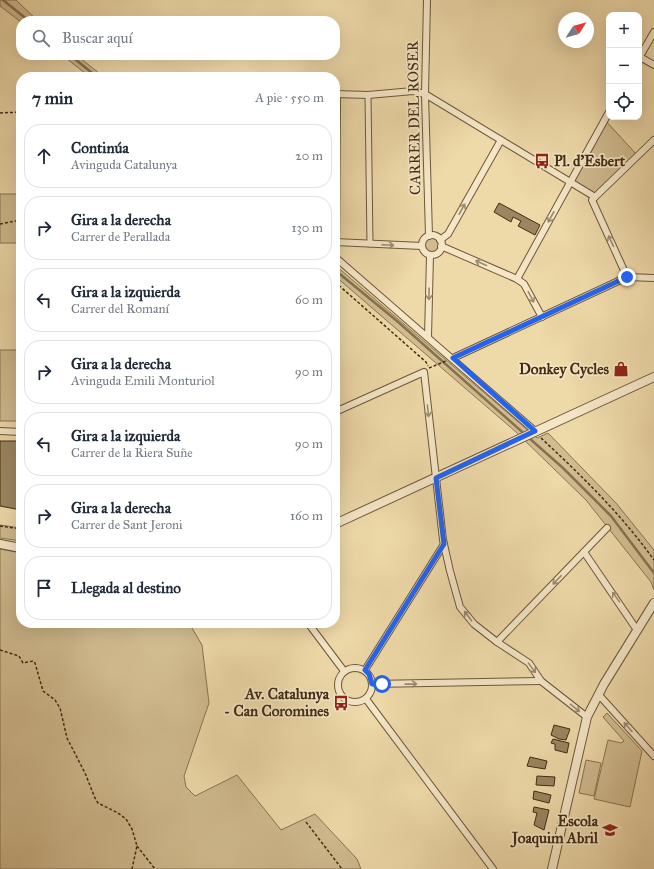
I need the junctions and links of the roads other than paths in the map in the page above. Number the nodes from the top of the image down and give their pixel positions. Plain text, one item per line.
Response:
1 (427, 0) edge
2 (654, 32) edge
3 (642, 53) edge
4 (642, 60) edge
5 (654, 66) edge
6 (340, 94) edge
7 (425, 94) junction
8 (368, 95) junction
9 (606, 117) edge
10 (501, 140) junction
11 (654, 140) edge
12 (570, 183) junction
13 (593, 199) junction
14 (429, 236) junction
15 (340, 242) edge
16 (440, 243) junction
17 (370, 244) junction
18 (422, 246) junction
19 (430, 255) junction
20 (340, 261) edge
21 (627, 277) junction
22 (654, 278) edge
23 (516, 279) junction
24 (542, 317) junction
25 (428, 337) junction
26 (451, 359) junction
27 (654, 377) edge
28 (340, 410) edge
29 (0, 431) edge
30 (16, 432) edge
31 (534, 432) junction
32 (436, 478) junction
33 (340, 522) edge
34 (607, 528) dead end
35 (0, 544) edge
36 (444, 544) junction
37 (16, 547) edge
38 (584, 552) junction
39 (654, 603) edge
40 (312, 628) edge
41 (637, 630) junction
42 (497, 642) junction
43 (365, 670) junction
44 (344, 671) junction
45 (541, 681) junction
46 (372, 684) junction
47 (599, 695) junction
48 (366, 699) junction
49 (587, 717) junction
50 (654, 756) edge
51 (493, 869) edge
52 (552, 869) edge

1 - 7 street, CARRER DEL ROSER
2 - 3 street
4 - 5 street
6 - 8 street
7 - 8 street
7 - 10 street
7 - 14 street, CARRER DEL ROSER
8 - 17 street
9 - 12 street
10 - 12 street
16 -> 10 street
11 - 13 street
12 - 13 street
12 -> 23 street
21 -> 13 street
14 - 16 street
14 - 18 street
15 - 17 street
16 - 19 street
23 -> 16 street
17 -> 18 street
18 - 19 street
19 -> 25 street
20 - 25 street
21 - 22 street
21 - 24 street
23 -> 24 street
24 - 26 street
25 - 26 street
26 - 31 street
27 - 31 street
28 -> 32 street
29 - 30 street
31 - 32 street
32 - 33 street
32 - 36 street
34 - 38 street
35 - 37 street
42 -> 36 street
36 - 43 street
41 -> 38 street
38 -> 42 street
39 - 41 street
40 - 44 street
41 - 47 street
42 -> 45 street
43 - 44 street
43 - 46 street
44 - 48 street
46 -> 45 street
45 -> 49 street
46 - 48 street
47 - 49 street
50 -> 47 street
48 - 51 street
49 - 52 street

